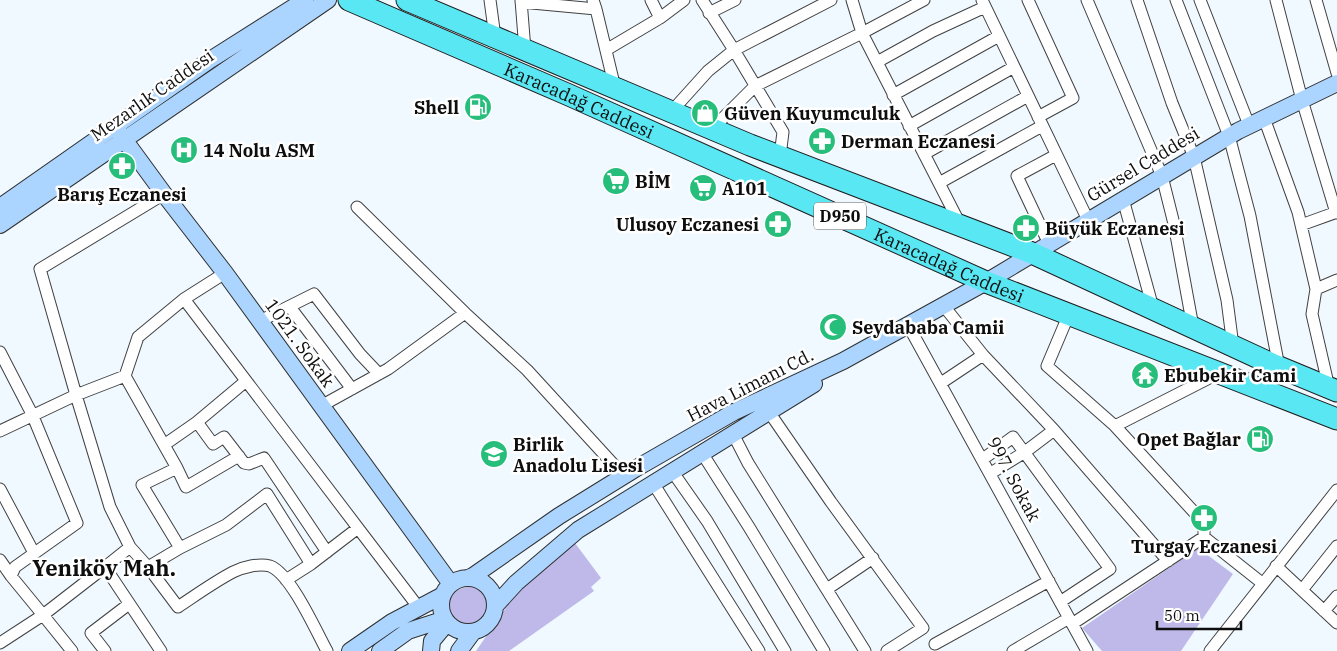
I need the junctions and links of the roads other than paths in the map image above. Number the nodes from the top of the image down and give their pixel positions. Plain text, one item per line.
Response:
1 (305, 0) edge
2 (328, 0) edge
3 (349, 0) edge
4 (406, 0) edge
5 (490, 0) edge
6 (652, 0) edge
7 (684, 0) edge
8 (702, 0) edge
9 (735, 0) edge
10 (831, 0) edge
11 (852, 0) edge
12 (924, 0) edge
13 (1028, 0) edge
14 (1087, 0) edge
15 (1138, 0) edge
16 (1176, 0) edge
17 (1200, 0) edge
18 (1276, 0) edge
19 (1316, 0) edge
20 (521, 1) edge
21 (983, 3) edge
22 (595, 5) edge
23 (446, 8) edge
24 (709, 13) junction
25 (660, 18) junction
26 (862, 34) junction
27 (999, 36) junction
28 (495, 37) junction
29 (525, 50) junction
30 (606, 50) junction
31 (734, 50) junction
32 (877, 62) junction
33 (1014, 67) junction
34 (1337, 73) edge
35 (1337, 83) edge
36 (755, 86) junction
37 (615, 88) junction
38 (894, 95) junction
39 (1028, 96) junction
40 (1302, 100) junction
41 (671, 112) junction
42 (1040, 121) junction
43 (1256, 122) junction
44 (909, 126) junction
45 (712, 129) junction
46 (119, 133) junction
47 (1228, 136) junction
48 (924, 154) junction
49 (1056, 155) junction
50 (780, 156) junction
51 (1194, 157) junction
52 (1162, 176) junction
53 (939, 183) junction
54 (164, 194) junction
55 (1123, 199) junction
56 (0, 207) edge
57 (357, 207) dead end
58 (1336, 213) edge
59 (1088, 220) junction
60 (0, 225) edge
61 (1301, 225) junction
62 (961, 226) junction
63 (1040, 248) junction
64 (225, 273) junction
65 (1337, 280) edge
66 (986, 282) junction
67 (1316, 289) junction
68 (184, 299) junction
69 (943, 306) junction
70 (290, 307) junction
71 (1153, 309) junction
72 (465, 312) junction
73 (1069, 314) junction
74 (260, 321) junction
75 (908, 325) junction
76 (1192, 327) junction
77 (1233, 346) junction
78 (0, 352) edge
79 (983, 355) junction
80 (843, 361) junction
81 (1279, 367) junction
82 (1219, 373) junction
83 (379, 374) junction
84 (125, 376) junction
85 (246, 381) junction
86 (941, 383) junction
87 (352, 389) junction
88 (1333, 389) edge
89 (76, 395) junction
90 (321, 406) junction
91 (770, 412) junction
92 (32, 414) junction
93 (1337, 419) edge
94 (197, 422) junction
95 (1115, 426) junction
96 (1054, 430) junction
97 (0, 431) edge
98 (733, 434) junction
99 (164, 445) junction
100 (1025, 452) junction
101 (702, 453) junction
102 (239, 456) junction
103 (983, 459) junction
104 (177, 468) junction
105 (672, 471) junction
106 (991, 474) junction
107 (624, 476) junction
108 (653, 483) junction
109 (0, 489) edge
110 (1337, 490) edge
111 (358, 528) junction
112 (1204, 537) junction
113 (1337, 546) edge
114 (130, 547) junction
115 (180, 548) junction
116 (326, 552) junction
117 (34, 553) junction
118 (873, 558) junction
119 (0, 560) edge
120 (1168, 561) junction
121 (311, 564) junction
122 (1276, 566) junction
123 (105, 567) junction
124 (148, 567) junction
125 (11, 576) junction
126 (468, 578) junction
127 (286, 580) junction
128 (1049, 581) junction
129 (1262, 582) junction
130 (827, 589) junction
131 (447, 590) junction
132 (1302, 590) junction
133 (1337, 596) edge
134 (1060, 602) junction
135 (129, 604) junction
136 (495, 606) junction
137 (419, 608) junction
138 (1324, 611) junction
139 (42, 614) junction
140 (446, 621) junction
141 (1071, 621) junction
142 (1337, 623) edge
143 (923, 628) junction
144 (472, 632) junction
145 (0, 643) edge
146 (937, 648) edge
147 (72, 651) edge
148 (105, 651) edge
149 (161, 651) edge
150 (327, 651) edge
151 (350, 651) edge
152 (380, 651) edge
153 (431, 651) edge
154 (459, 651) edge
155 (759, 651) edge
156 (785, 651) edge
157 (824, 651) edge
158 (865, 651) edge
159 (887, 651) edge
160 (1014, 651) edge
161 (1087, 651) edge
162 (1210, 651) edge

1 - 46 main road, Mezarlık Caddesi
2 - 46 main road, Mezarlık Caddesi
3 - 66 highway, Karacadağ Caddesi / D950
4 - 23 highway, Karacadağ Caddesi / D950
5 - 28 street
6 - 25 street
7 - 25 street
8 - 24 street
9 - 24 street
10 - 31 street
11 - 26 street
12 - 26 street
13 - 42 street
14 - 52 street
15 - 51 street
16 - 47 street
17 - 43 street
18 - 40 street
19 - 34 street
20 - 22 street
20 - 29 street
21 - 27 street
21 - 32 street
22 - 30 street
23 - 28 highway, Karacadağ Caddesi / D950
24 - 31 street
25 - 30 street
26 - 32 street
26 - 36 street
27 - 33 street
27 - 38 street
28 - 29 highway, Karacadağ Caddesi / D950
29 - 37 highway, Karacadağ Caddesi / D950
30 - 37 street
31 - 36 street
31 - 41 street
32 - 38 street
33 - 39 street
33 - 44 street
35 - 40 main road, Gürsel Caddesi
36 - 45 street
36 - 50 street
37 - 41 highway, Karacadağ Caddesi / D950
38 - 44 street
39 - 42 street
39 - 48 street
40 - 43 main road, Gürsel Caddesi
40 - 58 street
41 - 45 highway, Karacadağ Caddesi / D950
42 - 49 street
42 - 53 street
43 - 47 main road, Gürsel Caddesi
43 - 61 street
44 - 48 street
45 - 50 highway, Karacadağ Caddesi / D950
46 - 54 main road, 1021. Sokak
46 - 56 main road, Mezarlık Caddesi
46 - 60 main road, Mezarlık Caddesi
47 - 51 main road, Gürsel Caddesi
47 - 81 street
48 - 53 street
49 - 59 street
49 - 63 street
50 - 62 highway, Karacadağ Caddesi / D950
51 - 52 main road, Gürsel Caddesi
51 - 77 street
52 - 55 main road, Gürsel Caddesi
52 - 76 street
53 - 62 street
54 - 64 main road, 1021. Sokak
54 - 89 street
55 - 59 main road, Gürsel Caddesi
55 - 71 street
57 - 72 street
58 - 61 street
59 - 63 main road, Gürsel Caddesi
61 - 67 street
62 - 63 highway, Karacadağ Caddesi / D950
63 - 66 main road, Gürsel Caddesi
63 - 71 highway, Karacadağ Caddesi / D950
64 - 68 street
64 - 74 main road, 1021. Sokak
65 - 67 street
66 - 69 main road, Gürsel Caddesi
66 - 73 highway, Karacadağ Caddesi / D950
67 - 88 street
68 - 84 street
68 - 85 street
69 - 75 main road, Gürsel Caddesi
69 - 79 street
70 - 74 street
70 - 83 street
70 - 87 street
71 - 76 highway, Karacadağ Caddesi / D950
72 - 83 street
72 - 107 street
73 - 82 highway, Karacadağ Caddesi / D950
73 - 95 street
74 - 90 main road, 1021. Sokak
75 - 80 main road, Gürsel Caddesi
75 - 86 street, 997. Sokak
76 - 77 highway, Karacadağ Caddesi / D950
77 - 81 highway, Karacadağ Caddesi / D950
78 - 92 street
79 - 86 street
79 - 96 street
80 - 91 main road, Hava Limanı Cd.
80 - 107 main road, Hava Limanı Cd.
81 - 88 highway, Karacadağ Caddesi / D950
82 - 93 highway, Karacadağ Caddesi / D950
82 - 95 street
83 - 87 street
84 - 89 street
84 - 99 street
85 - 94 street
85 - 111 street
86 - 103 street, 997. Sokak
87 - 90 street
89 - 92 street
89 - 114 street
90 - 131 main road, 1021. Sokak
91 - 98 main road, Hava Limanı Cd.
91 - 118 street
92 - 97 street
92 - 117 street
94 - 99 street
94 - 102 street
95 - 112 street
96 - 100 street
96 - 120 street
98 - 101 main road, Hava Limanı Cd.
98 - 130 street
99 - 104 street
100 - 103 street
100 - 106 street
100 - 134 street
101 - 105 main road, Hava Limanı Cd.
101 - 157 street
102 - 104 street
102 - 116 street
103 - 106 street, 997. Sokak
104 - 115 street
105 - 108 main road, Hava Limanı Cd.
105 - 156 street
106 - 128 street, 997. Sokak
107 - 126 main road, Hava Limanı Cd.
108 - 136 main road, Hava Limanı Cd.
108 - 155 street
109 - 117 street
110 - 122 street
111 - 116 street
111 - 137 street
112 - 120 street
112 - 129 street
113 - 132 street
114 - 123 street
114 - 124 street
115 - 121 street
115 - 124 street
116 - 121 street
117 - 125 street
118 - 130 street
118 - 143 street
119 - 125 street
120 - 141 street
121 - 127 street
122 - 129 street
122 - 132 street
123 - 135 street
123 - 139 street
124 - 127 street
125 - 139 street
126 - 131 main road
126 - 136 main road
127 - 150 street
128 - 134 street, 997. Sokak
128 - 146 street
129 - 162 street
130 - 158 street
131 - 137 main road
131 - 140 main road
132 - 138 street
133 - 138 street
134 - 141 street, 997. Sokak
135 - 148 street
135 - 149 street
136 - 144 main road
137 - 151 main road
138 - 142 street
139 - 145 street
139 - 147 street
140 - 144 main road
140 - 152 main road
140 - 153 main road
141 - 160 street
141 - 161 street, 997. Sokak
143 - 146 street
143 - 159 street
144 - 154 main road

